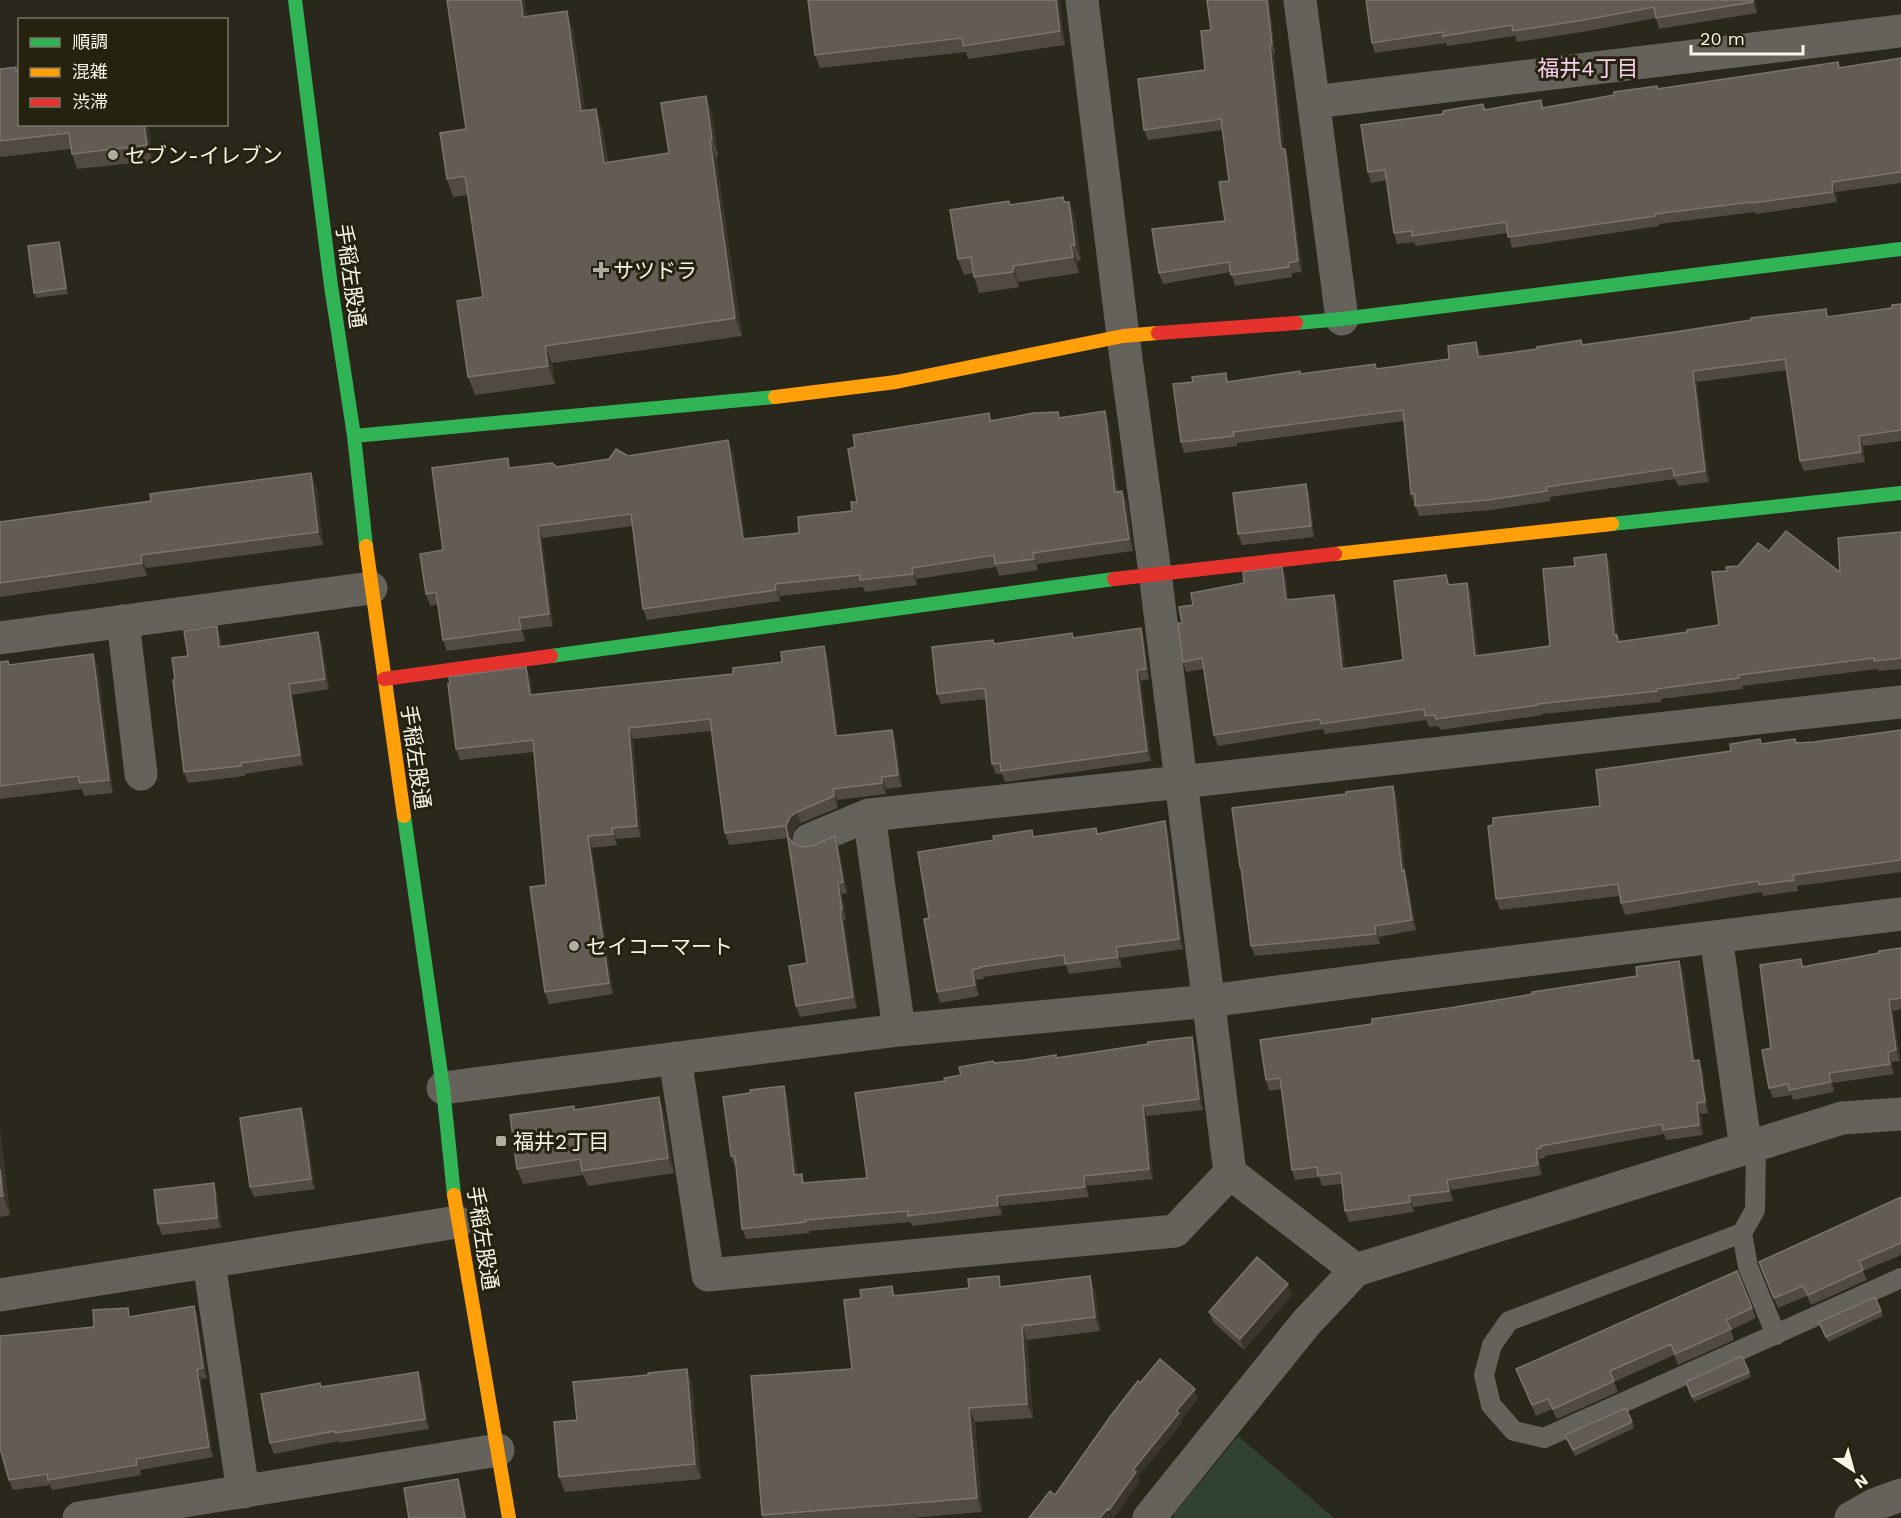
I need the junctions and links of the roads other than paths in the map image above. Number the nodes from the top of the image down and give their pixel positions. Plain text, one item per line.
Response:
1 (294, 0) edge
2 (1082, 0) edge
3 (1300, 0) edge
4 (1901, 31) edge
5 (1314, 102) junction
6 (1901, 249) edge
7 (1342, 319) junction
8 (1123, 336) junction
9 (354, 436) junction
10 (1901, 493) edge
11 (1155, 573) junction
12 (371, 588) junction
13 (123, 621) junction
14 (0, 638) edge
15 (384, 679) junction
16 (1901, 702) edge
17 (141, 774) dead end
18 (1181, 782) junction
19 (869, 815) junction
20 (809, 840) dead end
21 (1901, 914) edge
22 (1716, 937) junction
23 (1210, 1000) junction
24 (899, 1030) junction
25 (675, 1058) junction
26 (443, 1088) junction
27 (1901, 1113) edge
28 (1751, 1147) junction
29 (1230, 1173) junction
30 (457, 1222) junction
31 (1742, 1233) junction
32 (208, 1262) junction
33 (1356, 1270) junction
34 (1901, 1278) edge
35 (0, 1295) edge
36 (1776, 1335) junction
37 (498, 1450) junction
38 (243, 1491) junction
39 (1901, 1495) edge
40 (188, 1509) edge
41 (79, 1518) edge
42 (510, 1518) edge
43 (1149, 1518) edge
44 (1851, 1518) edge

1 - 9 street, 手稲左股通
2 - 8 street
3 - 5 street
4 - 5 street
5 - 7 street
6 - 7 street
7 - 8 street
8 - 9 street
8 - 11 street
9 - 12 street, 手稲左股通
10 - 11 street
11 - 15 street
11 - 18 street
12 - 13 street
12 - 15 street, 手稲左股通
13 - 14 street
13 - 17 street
15 - 26 street, 手稲左股通
16 - 18 street
18 - 19 street
18 - 23 street
19 - 20 street
19 - 24 street
21 - 22 street
22 - 23 street
22 - 28 street
23 - 24 street
23 - 29 street
24 - 25 street
25 - 26 street
25 - 29 street
26 - 30 street, 手稲左股通
27 - 28 street
28 - 31 lane
28 - 33 street
29 - 33 street
30 - 32 street
30 - 37 street, 手稲左股通
31 - 36 lane
31 - 36 lane
32 - 35 street
32 - 38 street
33 - 43 street
34 - 36 lane
37 - 38 street
37 - 42 street, 手稲左股通
38 - 40 street
39 - 44 street
40 - 41 street

